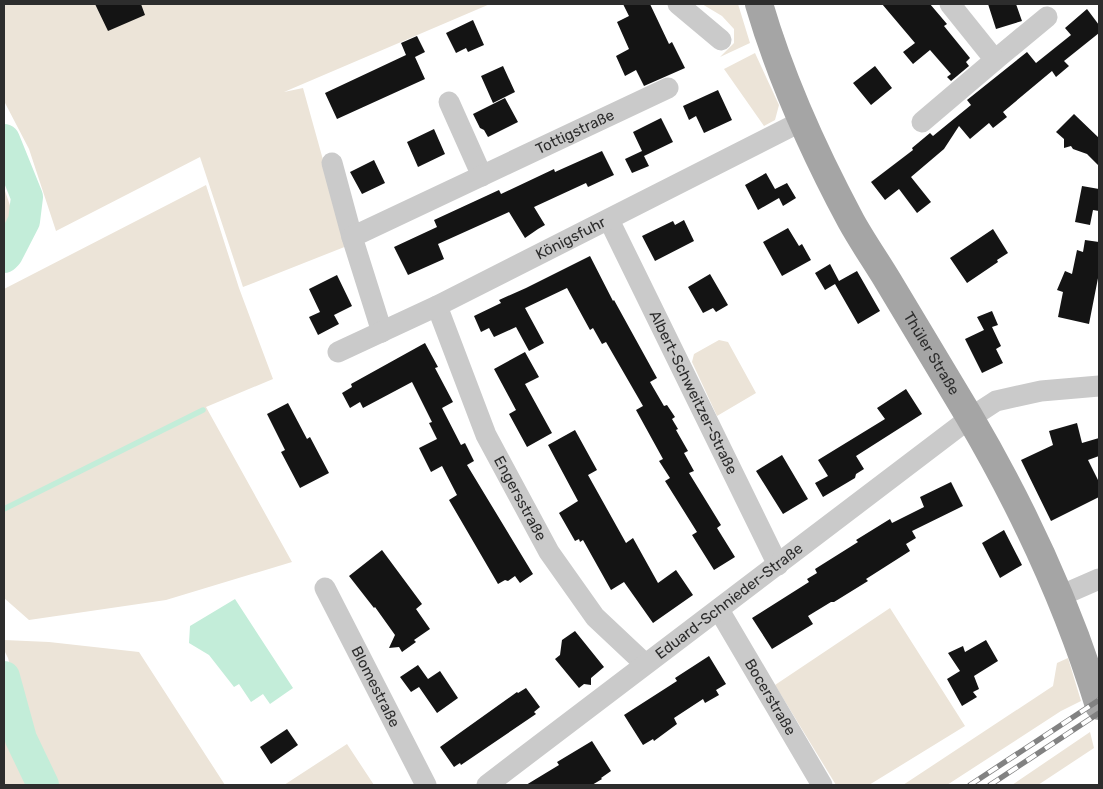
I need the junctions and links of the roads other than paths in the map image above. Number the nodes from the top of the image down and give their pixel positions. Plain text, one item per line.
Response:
1 (678, 4) edge
2 (759, 4) edge
3 (950, 4) edge
4 (1047, 17) dead end
5 (721, 40) dead end
6 (995, 60) junction
7 (668, 88) dead end
8 (449, 102) dead end
9 (802, 121) junction
10 (922, 122) dead end
11 (332, 163) dead end
12 (482, 176) junction
13 (609, 220) junction
14 (352, 237) junction
15 (436, 306) junction
16 (382, 332) junction
17 (338, 352) dead end
18 (1099, 372) edge
19 (1099, 386) edge
20 (970, 418) junction
21 (778, 565) junction
22 (1099, 579) edge
23 (325, 588) dead end
24 (1060, 596) junction
25 (719, 610) junction
26 (645, 664) junction
27 (1099, 706) edge
28 (426, 785) edge
29 (487, 785) edge
30 (822, 785) edge

1 - 5 street
2 - 9 main road, Thüler Straße
3 - 6 street
4 - 6 street
6 - 10 street
7 - 12 street, Tottigstraße
8 - 12 street
9 - 13 street, Königsfuhr
9 - 20 main road, Thüler Straße
11 - 14 street
12 - 14 street, Tottigstraße
13 - 15 street, Königsfuhr
13 - 21 street, Albert-Schweitzer-Straße
14 - 16 street
15 - 16 street, Königsfuhr
15 - 26 street, Engersstraße
16 - 17 street, Königsfuhr
18 - 19 street
19 - 20 street, Eduard-Schnieder-Straße
20 - 21 street, Eduard-Schnieder-Straße
20 - 24 main road, Thüler Straße
21 - 25 street, Eduard-Schnieder-Straße
22 - 24 street
23 - 28 street, Blomestraße
24 - 27 main road, Thüler Straße
25 - 26 street, Eduard-Schnieder-Straße
25 - 30 street, Bocerstraße
26 - 29 street, Eduard-Schnieder-Straße

